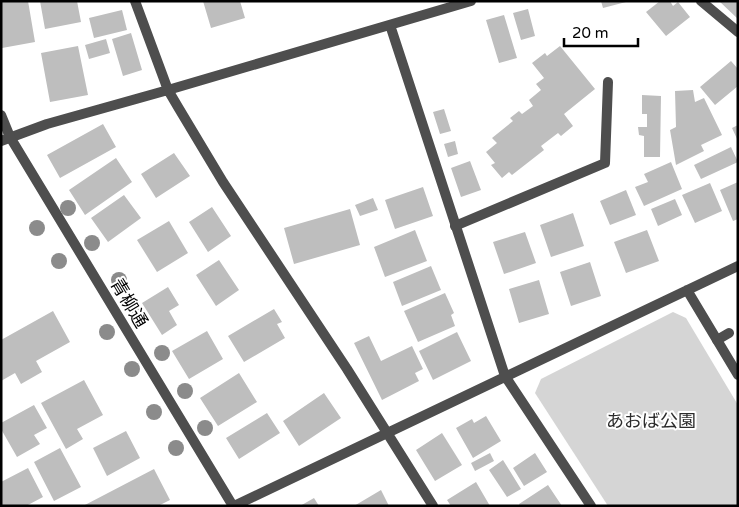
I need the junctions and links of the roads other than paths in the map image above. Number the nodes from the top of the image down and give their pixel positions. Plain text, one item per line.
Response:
1 (135, 1) edge
2 (471, 1) edge
3 (701, 1) edge
4 (390, 25) junction
5 (738, 32) edge
6 (608, 82) dead end
7 (168, 90) junction
8 (1, 115) edge
9 (6, 139) edge
10 (455, 226) junction
11 (738, 266) edge
12 (687, 290) junction
13 (729, 333) dead end
14 (716, 340) junction
15 (738, 375) edge
16 (506, 376) junction
17 (387, 434) junction
18 (233, 506) edge
19 (433, 506) edge
20 (591, 506) edge

1 - 7 street
2 - 4 street
3 - 5 street
4 - 7 street
4 - 10 street
6 - 10 street
7 - 9 street
7 - 17 street
8 - 9 street, 青柳通
9 - 18 street, 青柳通
10 - 16 street
11 - 12 street
12 - 14 street
12 - 16 street
13 - 14 street
14 - 15 street
16 - 17 street
16 - 20 street
17 - 18 street
17 - 19 street

